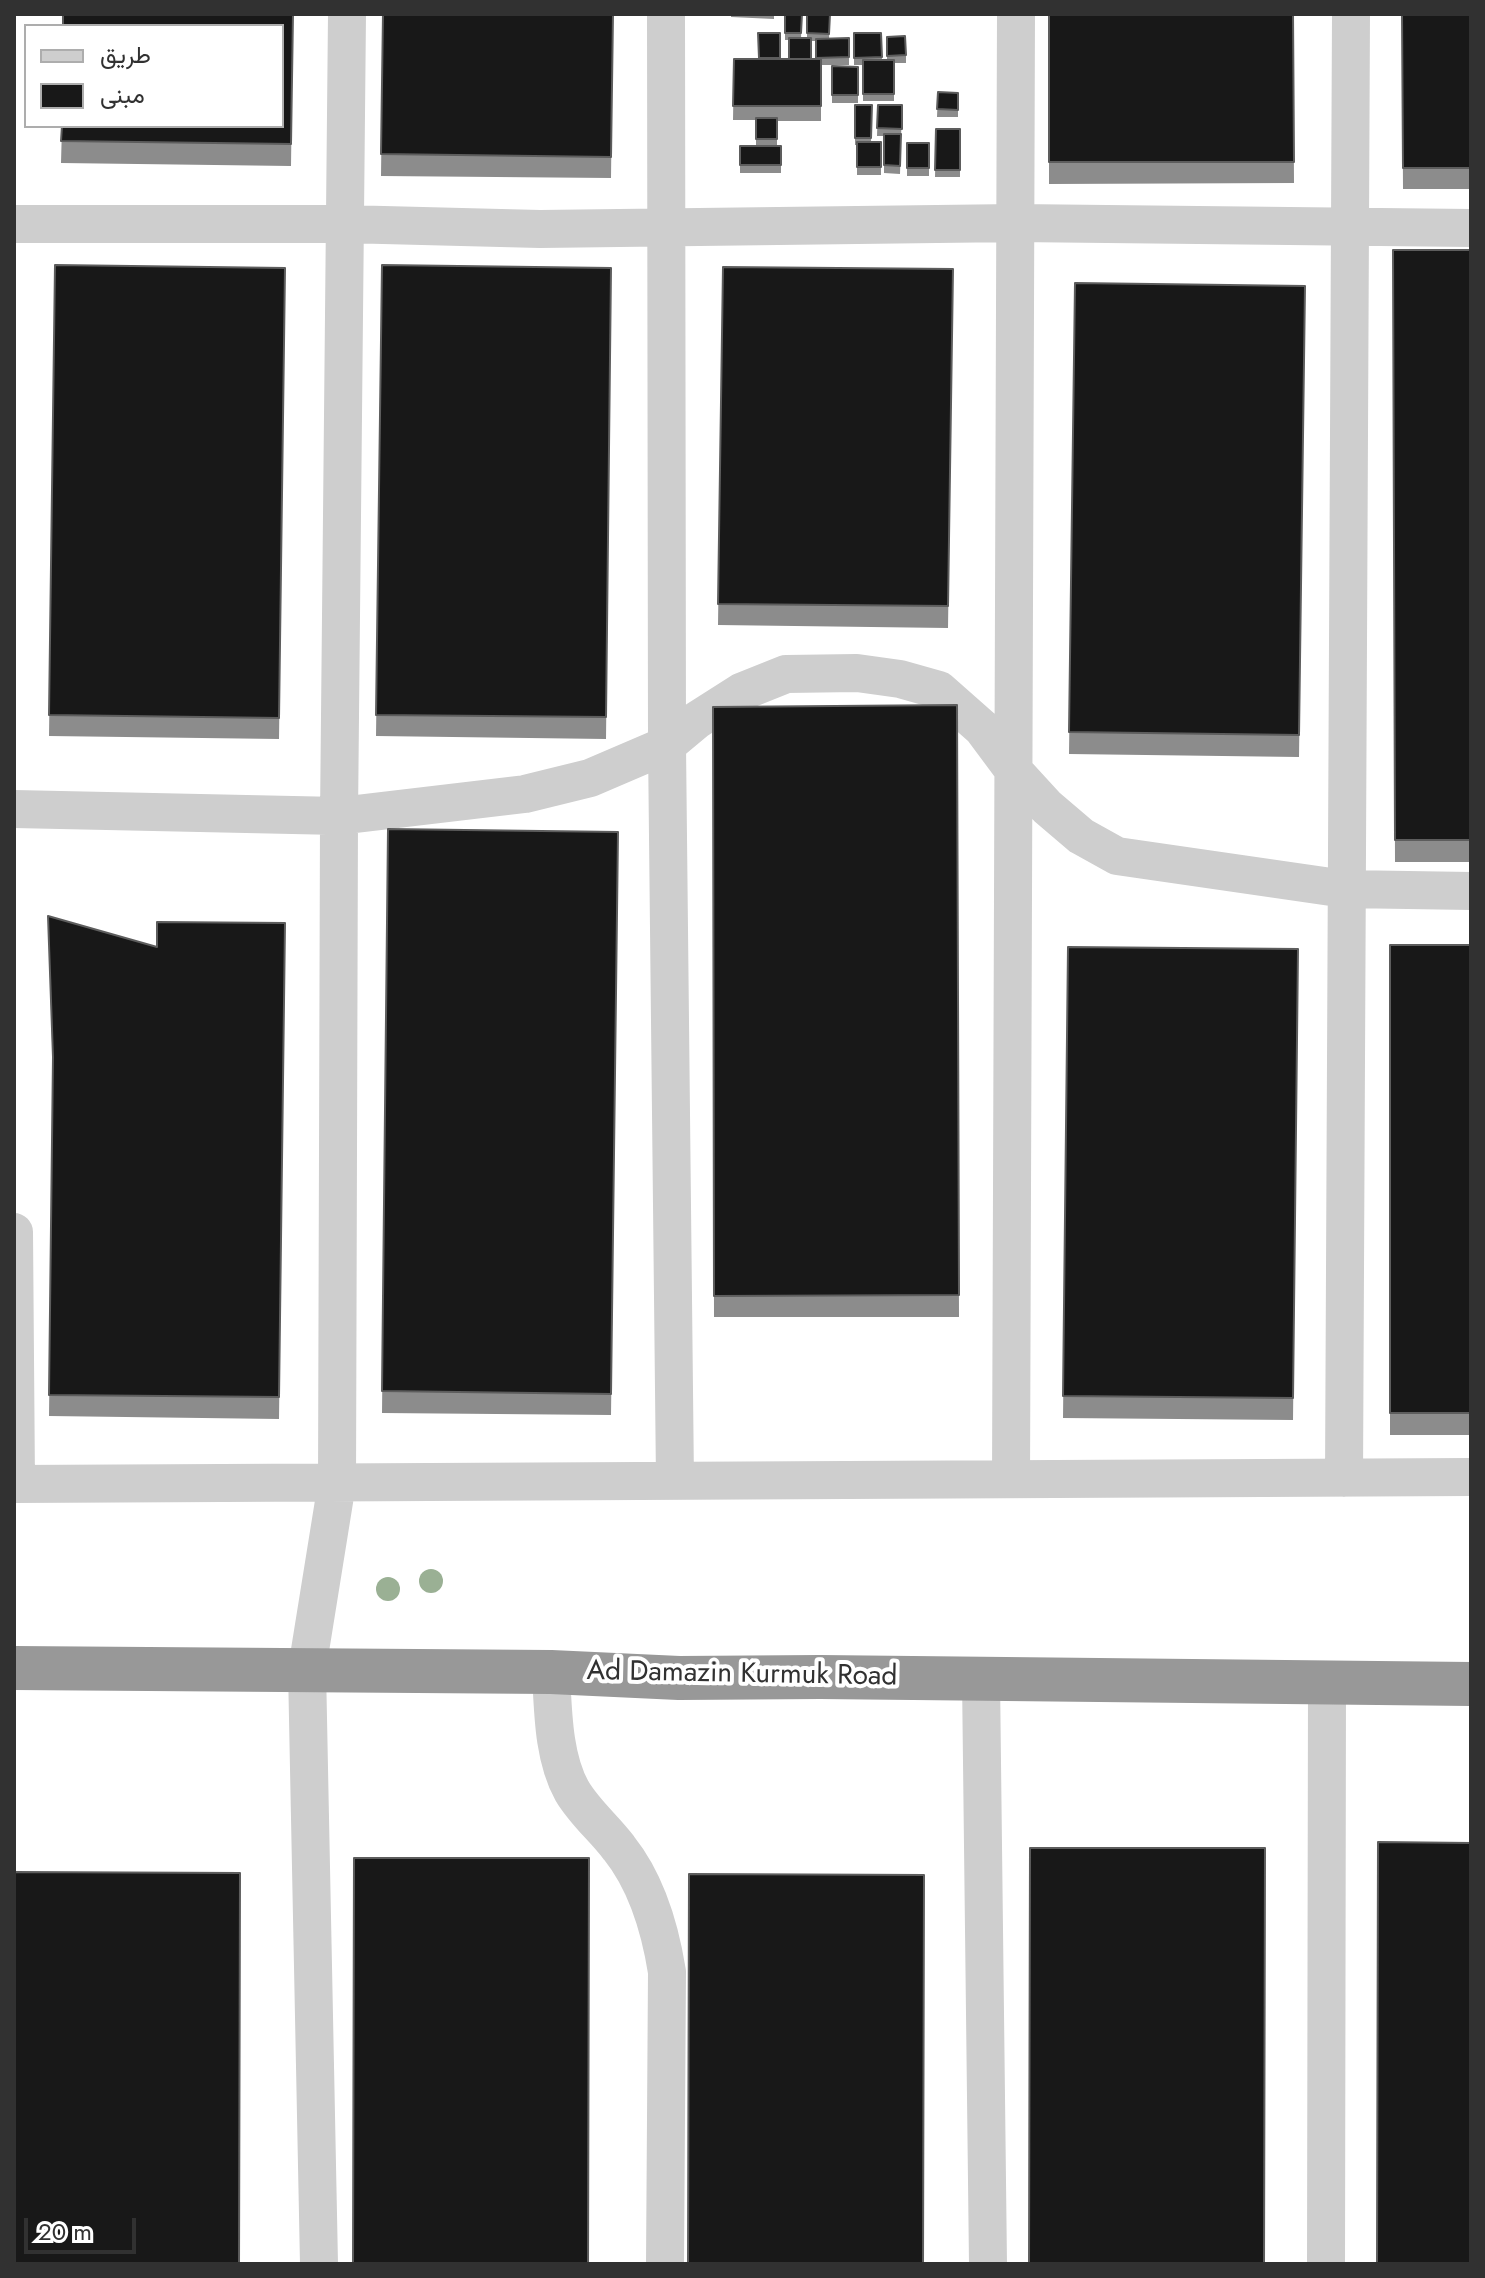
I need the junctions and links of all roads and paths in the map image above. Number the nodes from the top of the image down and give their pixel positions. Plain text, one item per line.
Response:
1 (347, 14) edge
2 (666, 14) edge
3 (1016, 14) edge
4 (1351, 14) edge
5 (1016, 223) junction
6 (14, 224) edge
7 (344, 224) junction
8 (1350, 226) junction
9 (665, 227) junction
10 (1471, 228) edge
11 (667, 745) junction
12 (1014, 771) junction
13 (14, 809) edge
14 (339, 816) junction
15 (1345, 889) junction
16 (1471, 891) edge
17 (14, 1232) edge
18 (1471, 1477) edge
19 (1344, 1478) junction
20 (1011, 1479) junction
21 (675, 1481) junction
22 (337, 1483) junction
23 (15, 1484) edge
24 (14, 1668) edge
25 (307, 1669) junction
26 (551, 1672) junction
27 (981, 1678) junction
28 (1327, 1683) junction
29 (1471, 1684) edge
30 (319, 2264) edge
31 (665, 2264) edge
32 (988, 2264) edge
33 (1326, 2264) edge

1 - 7 street
2 - 9 street
3 - 5 street
4 - 8 street
5 - 8 street
5 - 9 street
5 - 12 street
6 - 7 street
7 - 9 street
7 - 14 street
8 - 10 street
8 - 15 street
9 - 11 street
11 - 12 street
11 - 14 street
11 - 21 street
12 - 15 street
12 - 20 street
13 - 14 street
14 - 22 street
15 - 16 street
15 - 19 street
17 - 23 street
18 - 19 street
19 - 20 street
20 - 21 street
21 - 22 street
22 - 23 street
22 - 25 street
24 - 25 highway, Ad Damazin Kurmuk Road
25 - 26 highway, Ad Damazin Kurmuk Road
25 - 30 street
26 - 27 highway, Ad Damazin Kurmuk Road
26 - 31 street
27 - 28 highway, Ad Damazin Kurmuk Road
27 - 32 street
28 - 29 highway, Ad Damazin Kurmuk Road
28 - 33 street

